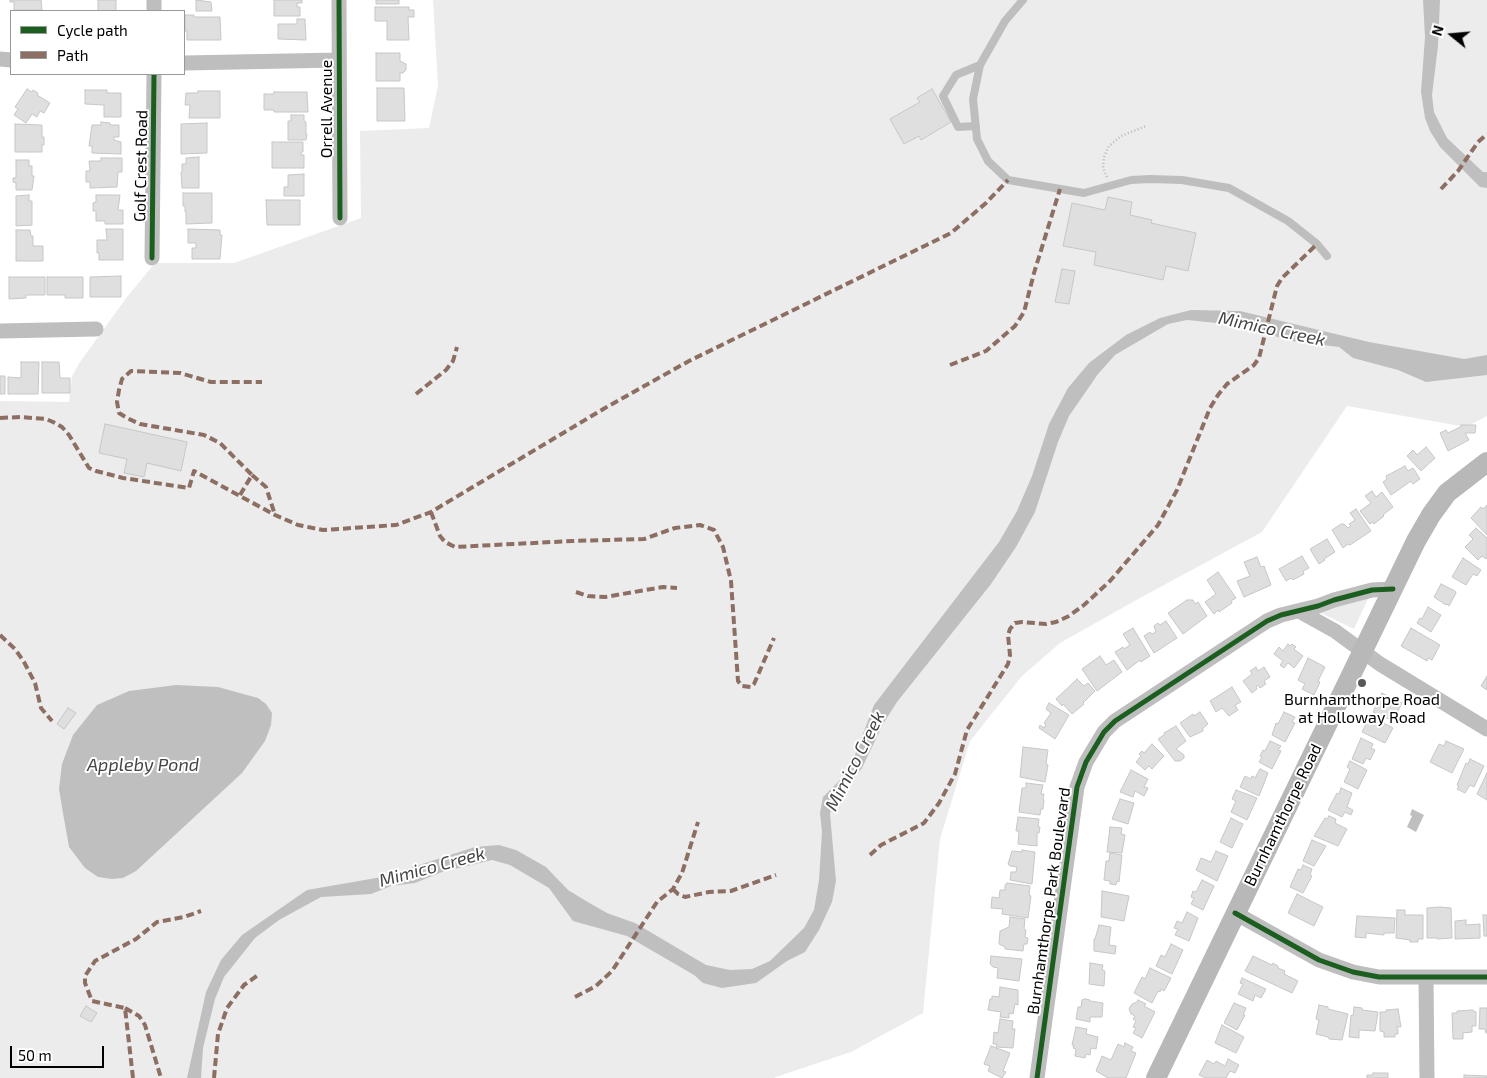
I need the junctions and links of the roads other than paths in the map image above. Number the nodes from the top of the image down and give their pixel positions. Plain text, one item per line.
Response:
1 (339, 0) edge
2 (1023, 0) edge
3 (339, 60) junction
4 (185, 63) edge
5 (980, 65) junction
6 (154, 75) edge
7 (976, 126) junction
8 (340, 218) dead end
9 (1327, 256) dead end
10 (152, 258) dead end
11 (96, 329) dead end
12 (0, 331) edge
13 (1487, 462) edge
14 (1393, 590) junction
15 (1299, 611) junction
16 (1362, 652) junction
17 (1487, 729) edge
18 (1235, 913) junction
19 (1487, 977) edge
20 (1426, 978) junction
21 (1037, 1078) edge
22 (1156, 1078) edge
23 (1427, 1078) edge

1 - 3 street, Orrell Avenue
2 - 5 lane
3 - 4 street
3 - 8 street, Orrell Avenue
5 - 7 lane
5 - 7 lane
6 - 10 street, Golf Crest Road
7 - 9 lane
11 - 12 street
13 - 14 main road, Burnhamthorpe Road
14 - 15 street, Burnhamthorpe Park Boulevard
14 - 16 main road, Burnhamthorpe Road
15 - 16 street
15 - 21 street, Burnhamthorpe Park Boulevard
16 - 17 street
16 - 18 main road, Burnhamthorpe Road
18 - 20 street
18 - 22 main road, Burnhamthorpe Road
19 - 20 street
20 - 23 street

